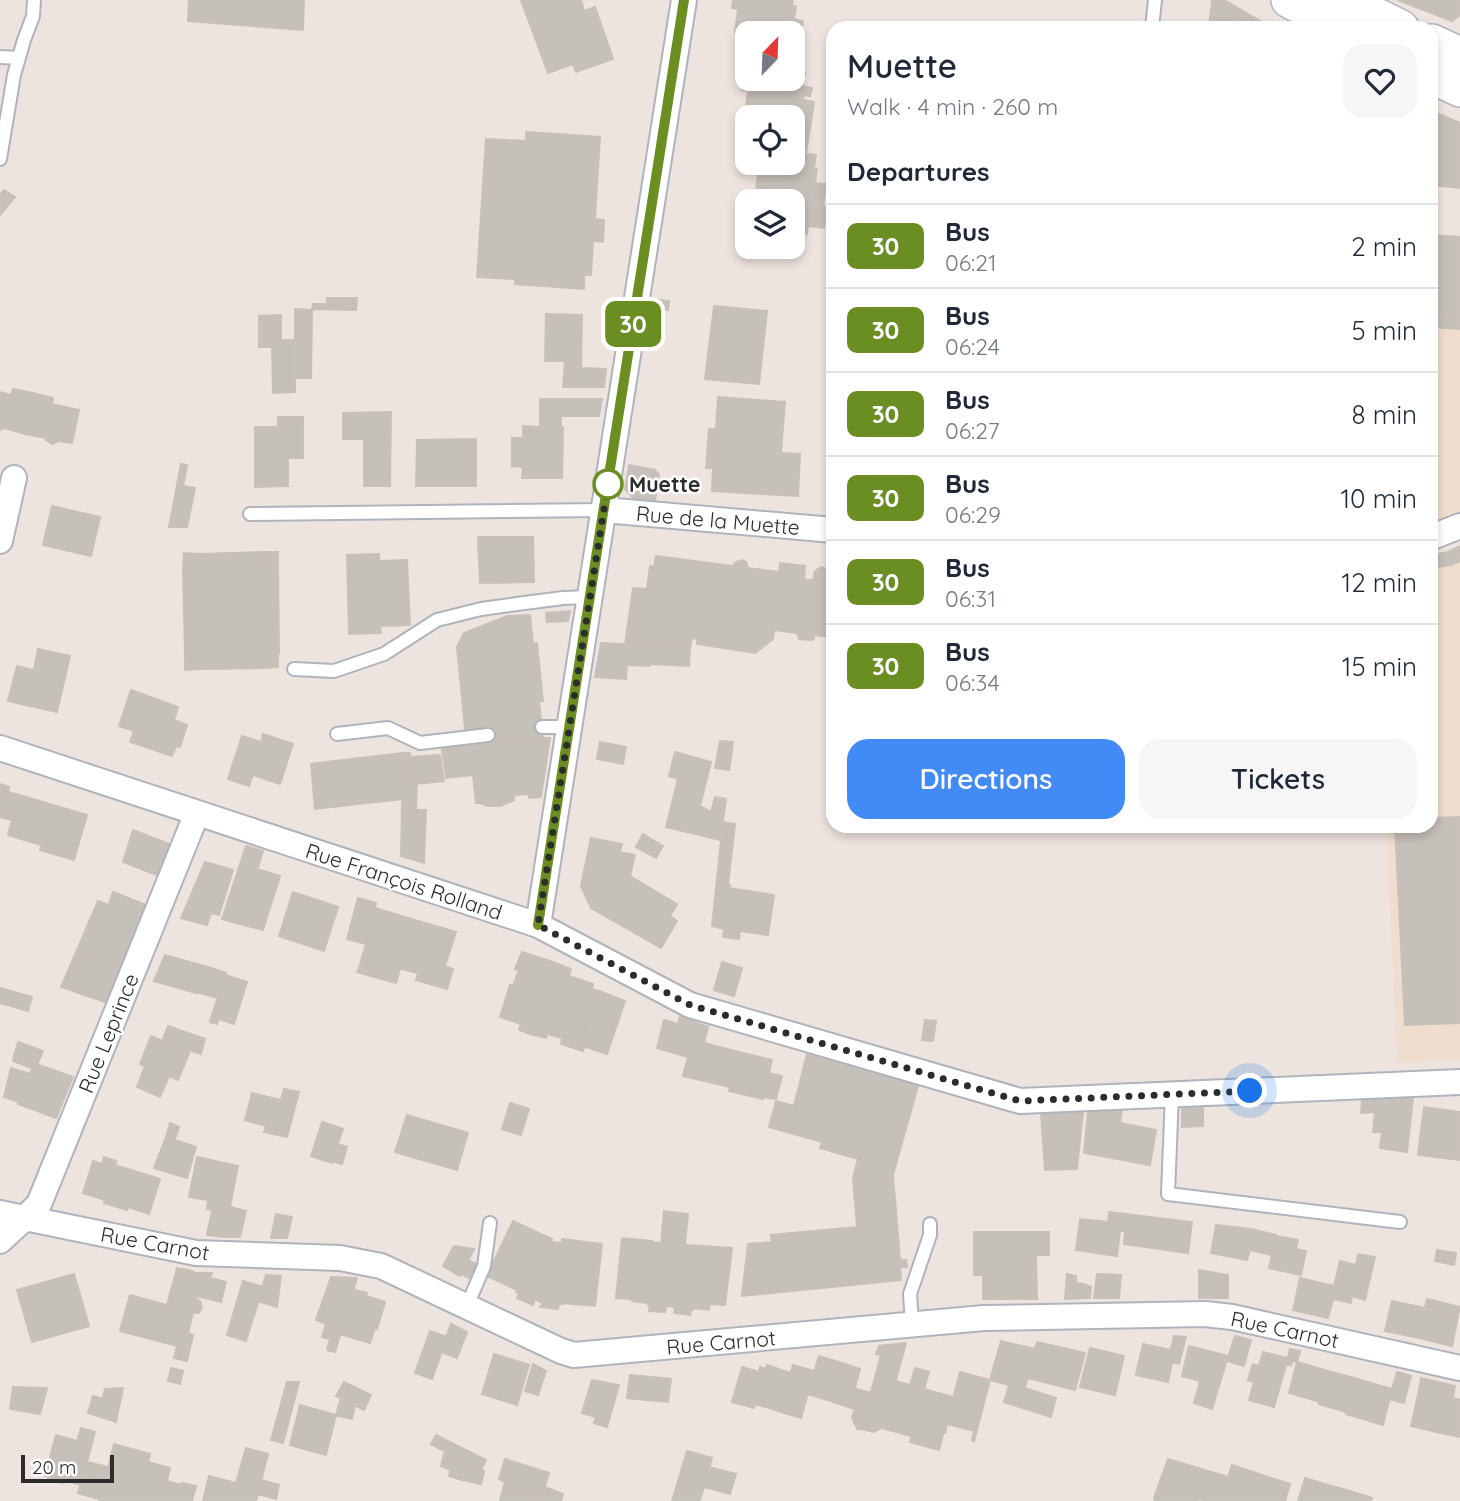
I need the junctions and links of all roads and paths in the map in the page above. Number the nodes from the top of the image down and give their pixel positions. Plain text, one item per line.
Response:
1 (34, 0) edge
2 (684, 0) edge
3 (1155, 0) edge
4 (1289, 0) edge
5 (1345, 0) edge
6 (1153, 21) edge
7 (1329, 21) edge
8 (1387, 21) edge
9 (1438, 45) edge
10 (1460, 55) edge
11 (0, 57) edge
12 (19, 58) junction
13 (1438, 79) edge
14 (1460, 89) edge
15 (0, 159) edge
16 (14, 478) dead end
17 (604, 510) junction
18 (250, 514) dead end
19 (1460, 526) edge
20 (826, 529) edge
21 (1438, 535) edge
22 (0, 541) edge
23 (590, 597) junction
24 (294, 670) dead end
25 (542, 727) dead end
26 (570, 727) junction
27 (337, 734) dead end
28 (488, 735) dead end
29 (0, 748) edge
30 (197, 813) junction
31 (538, 925) junction
32 (1460, 1082) edge
33 (1172, 1094) junction
34 (0, 1213) edge
35 (25, 1218) junction
36 (1400, 1222) dead end
37 (490, 1223) dead end
38 (930, 1224) dead end
39 (0, 1241) edge
40 (467, 1306) junction
41 (912, 1324) junction
42 (1460, 1368) edge

1 - 12 lane
2 - 17 street
3 - 6 lane
4 - 7 main road
5 - 8 main road
9 - 10 main road
11 - 12 lane
12 - 15 lane
13 - 14 main road
16 - 22 street
17 - 18 lane
17 - 20 street, Rue de la Muette
17 - 23 street
19 - 21 street
23 - 24 lane
23 - 26 street
25 - 26 lane
26 - 31 street
27 - 28 lane
29 - 30 street, Rue François Rolland
30 - 31 street, Rue François Rolland
30 - 35 street, Rue Leprince
31 - 33 street, Rue François Rolland
32 - 33 street, Rue François Rolland
33 - 36 lane
34 - 35 street, Rue Carnot
35 - 39 street, Rue Leprince
35 - 40 street, Rue Carnot
37 - 40 lane
38 - 41 lane
40 - 41 street, Rue Carnot
41 - 42 street, Rue Carnot

